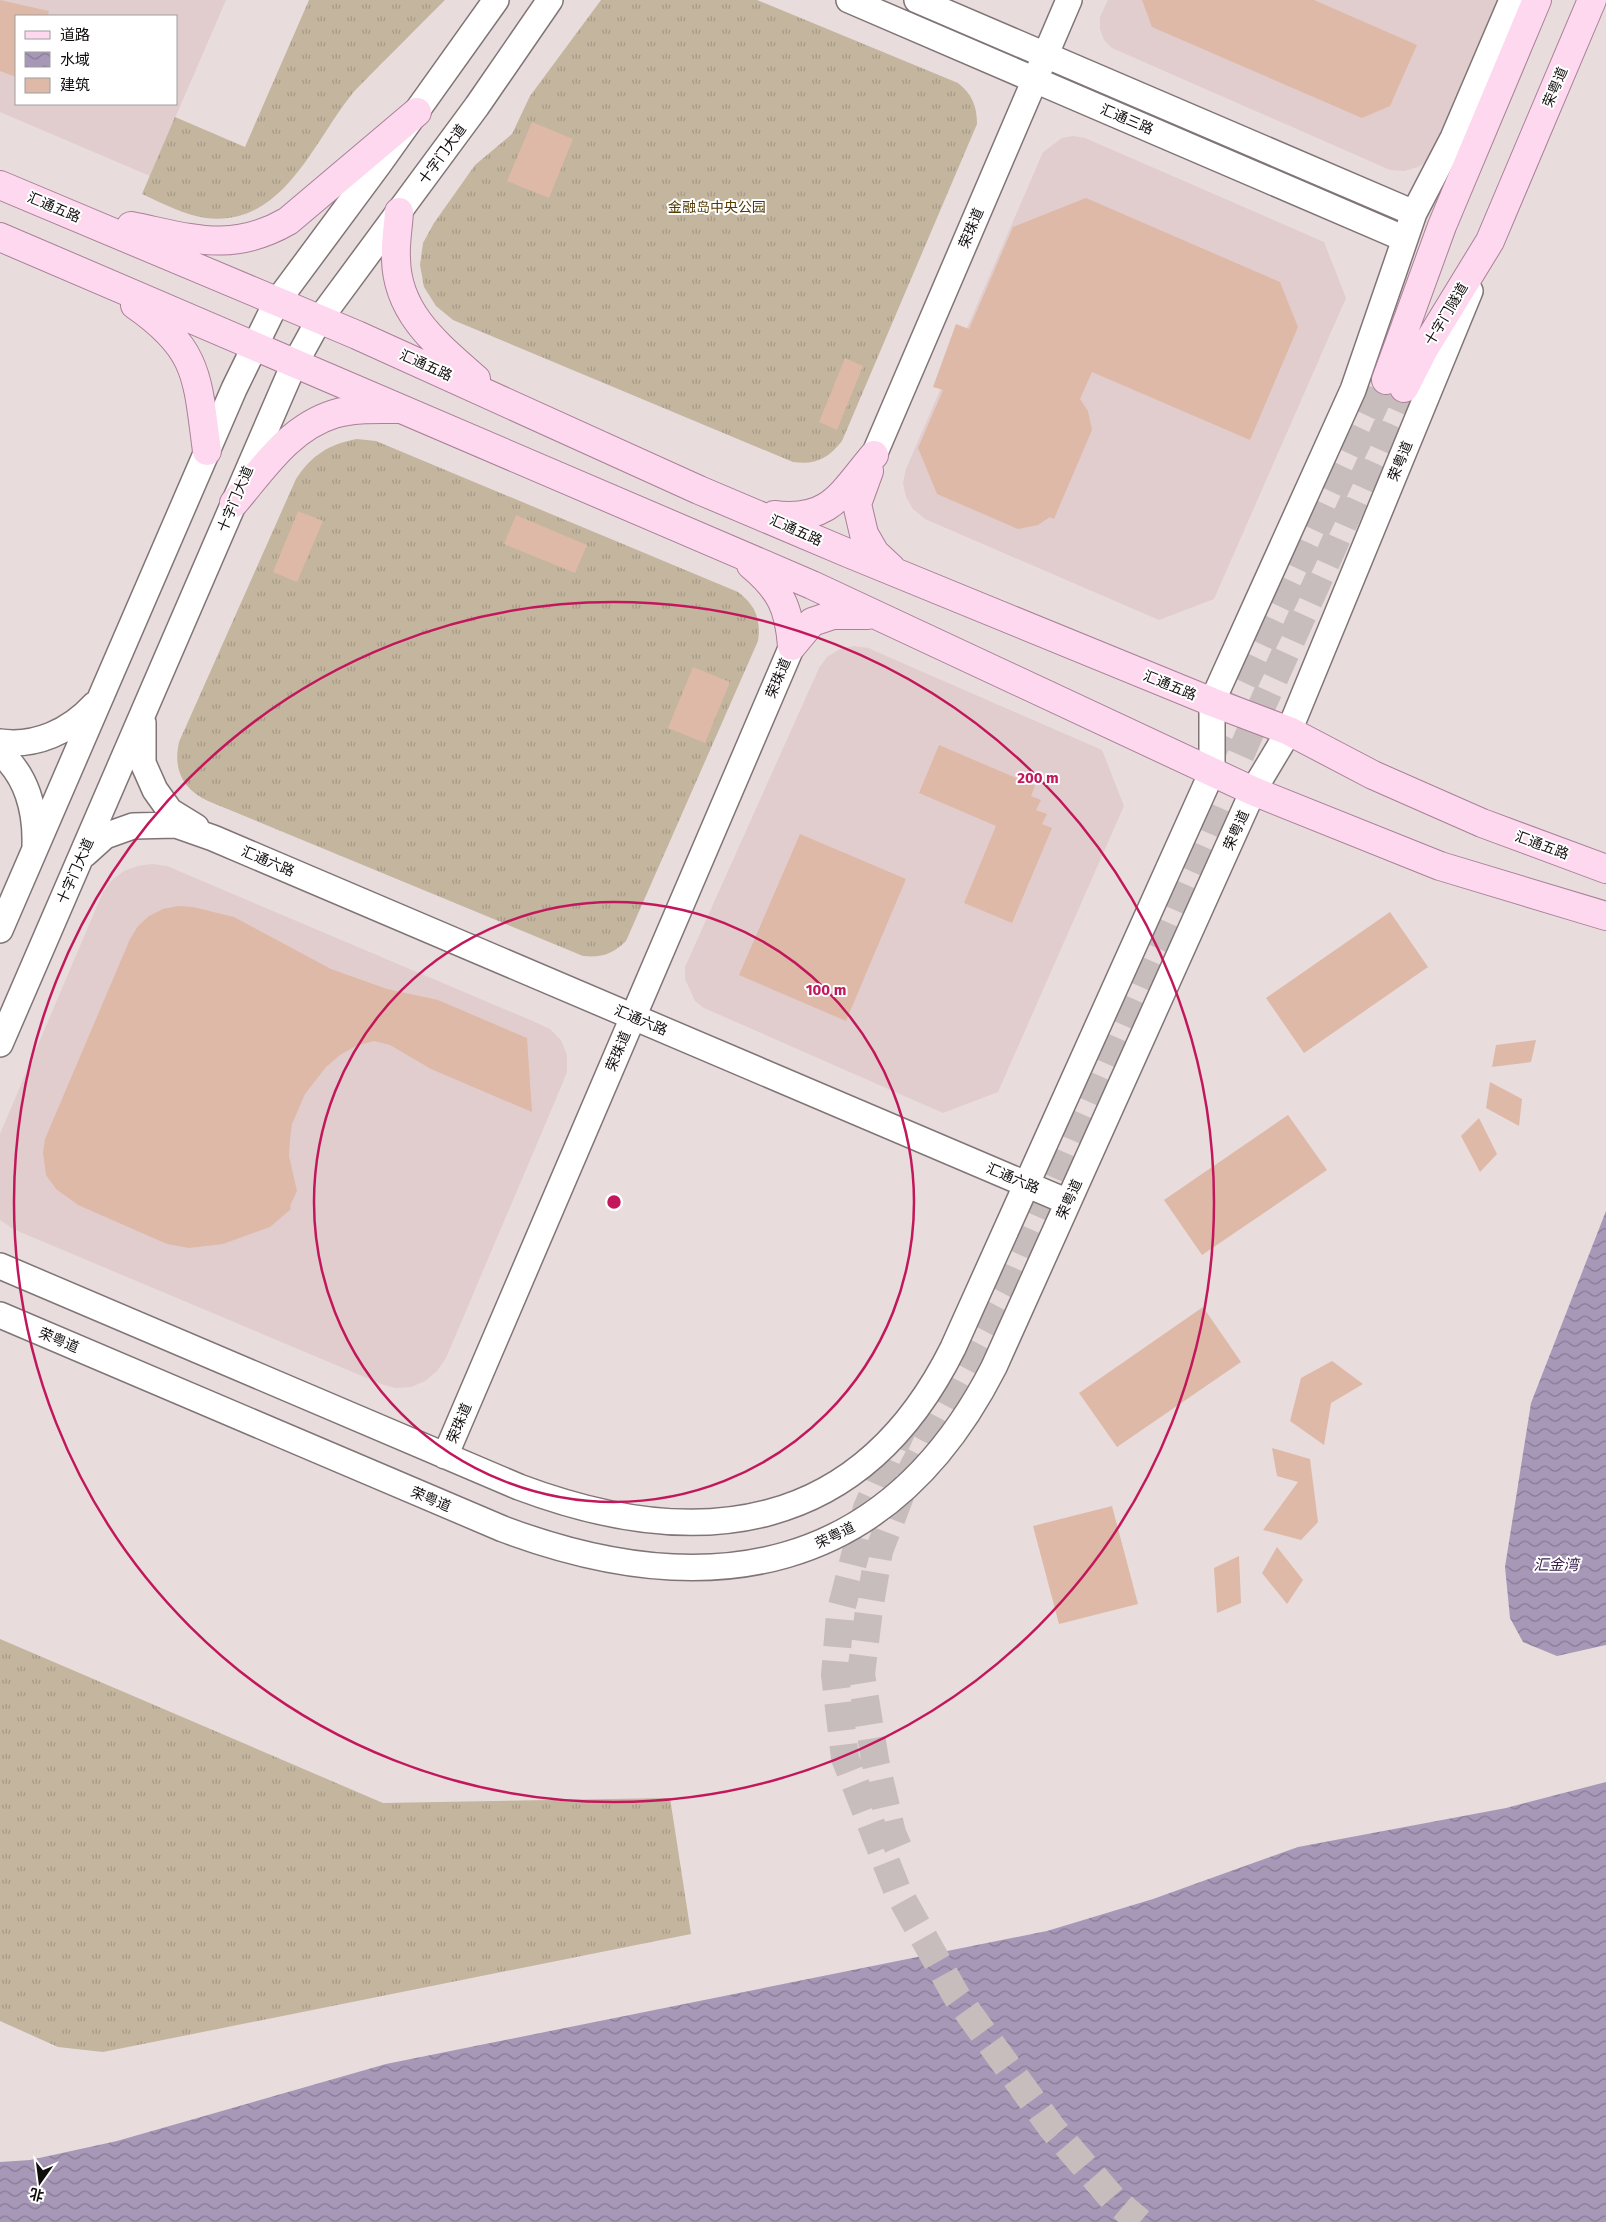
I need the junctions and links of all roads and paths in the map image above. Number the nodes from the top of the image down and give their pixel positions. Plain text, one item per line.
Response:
1 (496, 0) edge
2 (550, 0) edge
3 (849, 0) edge
4 (917, 0) edge
5 (1069, 0) edge
6 (1512, 0) edge
7 (1537, 0) edge
8 (1592, 0) edge
9 (1045, 55) junction
10 (1034, 80) junction
11 (417, 112) junction
12 (0, 185) edge
13 (399, 212) junction
14 (1414, 213) junction
15 (74, 215) junction
16 (0, 236) edge
17 (1405, 239) junction
18 (1490, 241) junction
19 (93, 276) junction
20 (276, 303) junction
21 (319, 320) junction
22 (254, 344) junction
23 (296, 362) junction
24 (496, 396) junction
25 (405, 409) junction
26 (207, 451) junction
27 (874, 455) junction
28 (234, 503) junction
29 (759, 514) junction
30 (732, 550) junction
31 (894, 572) junction
32 (876, 616) junction
33 (792, 646) junction
34 (99, 700) junction
35 (1212, 702) junction
36 (143, 712) junction
37 (1289, 731) junction
38 (0, 742) edge
39 (0, 753) edge
40 (1212, 772) junction
41 (1253, 791) junction
42 (213, 838) junction
43 (35, 850) junction
44 (81, 857) junction
45 (1601, 867) edge
46 (1594, 912) edge
47 (0, 930) edge
48 (633, 1016) junction
49 (0, 1044) edge
50 (1027, 1184) junction
51 (1068, 1202) junction
52 (6, 1265) edge
53 (0, 1315) edge
54 (445, 1456) junction

1 - 11 street
2 - 13 street, 十字门大道
3 - 10 street, 汇通三路
4 - 9 street, 汇通三路
5 - 9 street, 荣珠道
6 - 14 street
7 - 18 main road, 十字门隧道
8 - 18 main road, 荣粤道
9 - 10 street, 荣珠道
9 - 14 street, 汇通三路
10 - 17 street, 汇通三路
10 - 27 street, 荣珠道
11 - 15 main road
11 - 20 street
12 - 15 main road, 汇通五路
13 - 21 street, 十字门大道
13 - 24 main road
14 - 17 street
15 - 20 main road, 汇通五路
16 - 19 main road
17 - 35 street
18 - 37 street, 荣粤道
19 - 22 main road
19 - 26 main road
20 - 21 main road, 汇通五路
20 - 22 street
21 - 23 street, 十字门大道
21 - 24 main road, 汇通五路
22 - 23 main road
22 - 26 street
23 - 25 main road
23 - 28 street, 十字门大道
24 - 29 main road, 汇通五路
25 - 28 main road
25 - 30 main road
26 - 34 street
27 - 29 main road
27 - 31 main road
28 - 36 street, 十字门大道
29 - 31 main road, 汇通五路
30 - 32 main road
30 - 33 main road
31 - 35 main road, 汇通五路
32 - 33 main road
32 - 40 main road
33 - 48 street, 荣珠道
34 - 38 street
34 - 43 street
35 - 37 main road, 汇通五路
35 - 40 street
36 - 42 street, 汇通六路
36 - 44 street, 十字门大道
37 - 41 street, 荣粤道
37 - 45 main road, 汇通五路
39 - 43 street
40 - 41 main road
40 - 50 street
41 - 46 main road
41 - 51 street, 荣粤道
42 - 44 street, 汇通六路
42 - 48 street, 汇通六路
43 - 47 street
44 - 49 street, 十字门大道
48 - 50 street, 汇通六路
48 - 54 street, 荣珠道
50 - 51 street, 汇通六路
50 - 54 street
51 - 53 street, 荣粤道
52 - 54 street

